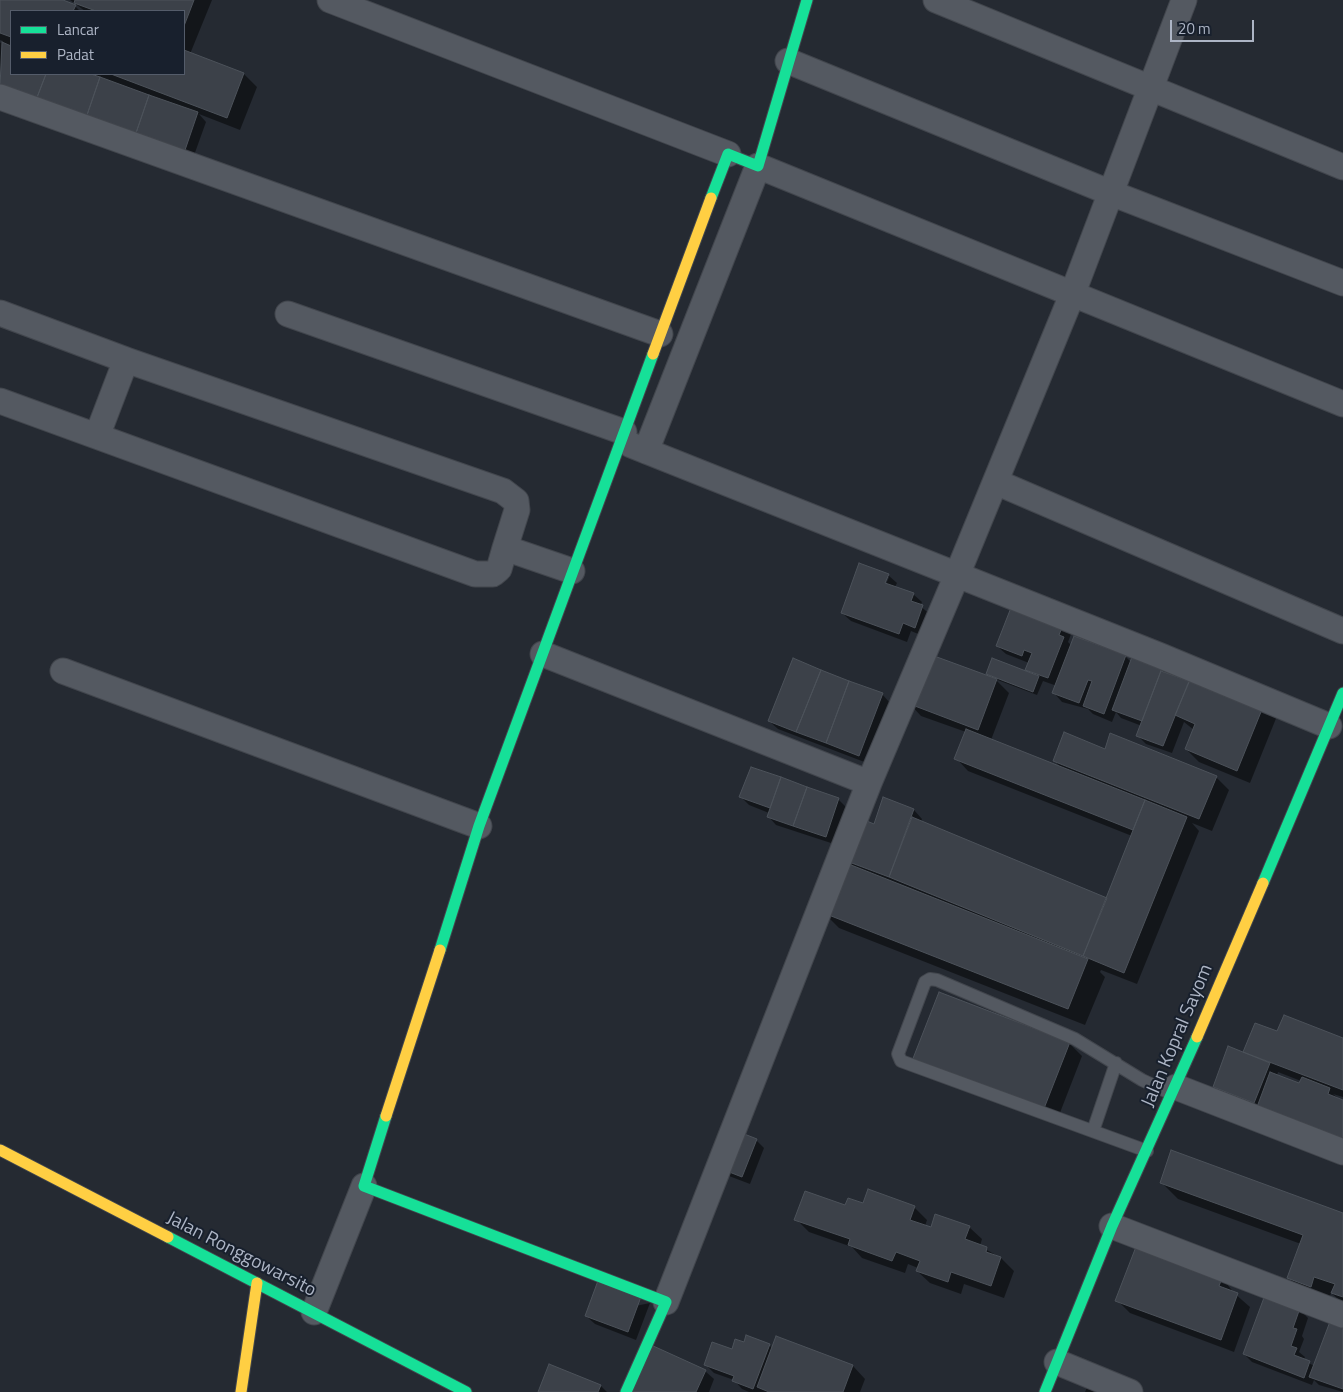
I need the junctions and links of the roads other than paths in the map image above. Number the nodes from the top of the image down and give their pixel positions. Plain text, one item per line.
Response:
1 (330, 0) edge
2 (807, 0) edge
3 (936, 0) edge
4 (1184, 0) edge
5 (788, 61) junction
6 (1150, 88) junction
7 (0, 97) edge
8 (728, 154) junction
9 (758, 166) junction
10 (1343, 167) edge
11 (1111, 194) junction
12 (1343, 283) edge
13 (1072, 295) junction
14 (0, 313) edge
15 (288, 314) dead end
16 (660, 334) junction
17 (126, 360) junction
18 (0, 402) edge
19 (1343, 404) edge
20 (96, 436) junction
21 (622, 437) junction
22 (646, 451) junction
23 (996, 482) junction
24 (505, 548) junction
25 (572, 571) junction
26 (957, 575) junction
27 (1343, 631) edge
28 (543, 654) junction
29 (63, 671) dead end
30 (1343, 693) edge
31 (1329, 726) junction
32 (869, 783) junction
33 (479, 826) junction
34 (1116, 1063) junction
35 (1174, 1091) junction
36 (1093, 1131) junction
37 (0, 1150) edge
38 (1146, 1151) junction
39 (1343, 1152) edge
40 (364, 1186) junction
41 (1112, 1226) junction
42 (257, 1284) junction
43 (666, 1302) junction
44 (314, 1312) junction
45 (1343, 1315) edge
46 (1057, 1362) junction
47 (241, 1392) edge
48 (466, 1392) edge
49 (626, 1392) edge
50 (1045, 1392) edge
51 (1130, 1392) edge

1 - 8 street
2 - 5 street
3 - 6 street
4 - 6 street
5 - 9 street
5 - 11 street
6 - 10 street
6 - 11 street
7 - 16 street
8 - 9 street
8 - 16 street
9 - 13 street
9 - 22 street
11 - 12 street
11 - 13 street
13 - 19 street
13 - 23 street
14 - 17 street
15 - 21 street
16 - 21 street
17 - 20 street
17 - 24 street
18 - 20 street
20 - 24 street
21 - 22 street
21 - 25 street
22 - 26 street
23 - 26 street
23 - 27 street
24 - 25 street
25 - 28 street
26 - 31 street
26 - 32 street
28 - 32 street
28 - 33 street
29 - 33 street
30 - 31 street, Jalan Kopral Sayom
31 - 35 street, Jalan Kopral Sayom
32 - 43 street
33 - 40 street
34 - 35 lane
34 - 36 lane
34 - 36 lane
35 - 38 street, Jalan Kopral Sayom
35 - 39 street
36 - 38 lane
37 - 42 street, Jalan Ronggowarsito
38 - 41 street, Jalan Kopral Sayom
40 - 43 street
40 - 44 street
41 - 45 street
41 - 46 street, Jalan Kopral Sayom
42 - 44 street, Jalan Ronggowarsito
42 - 47 street
43 - 49 street
44 - 48 street, Jalan Ronggowarsito
46 - 50 street, Jalan Kopral Sayom
46 - 51 street

